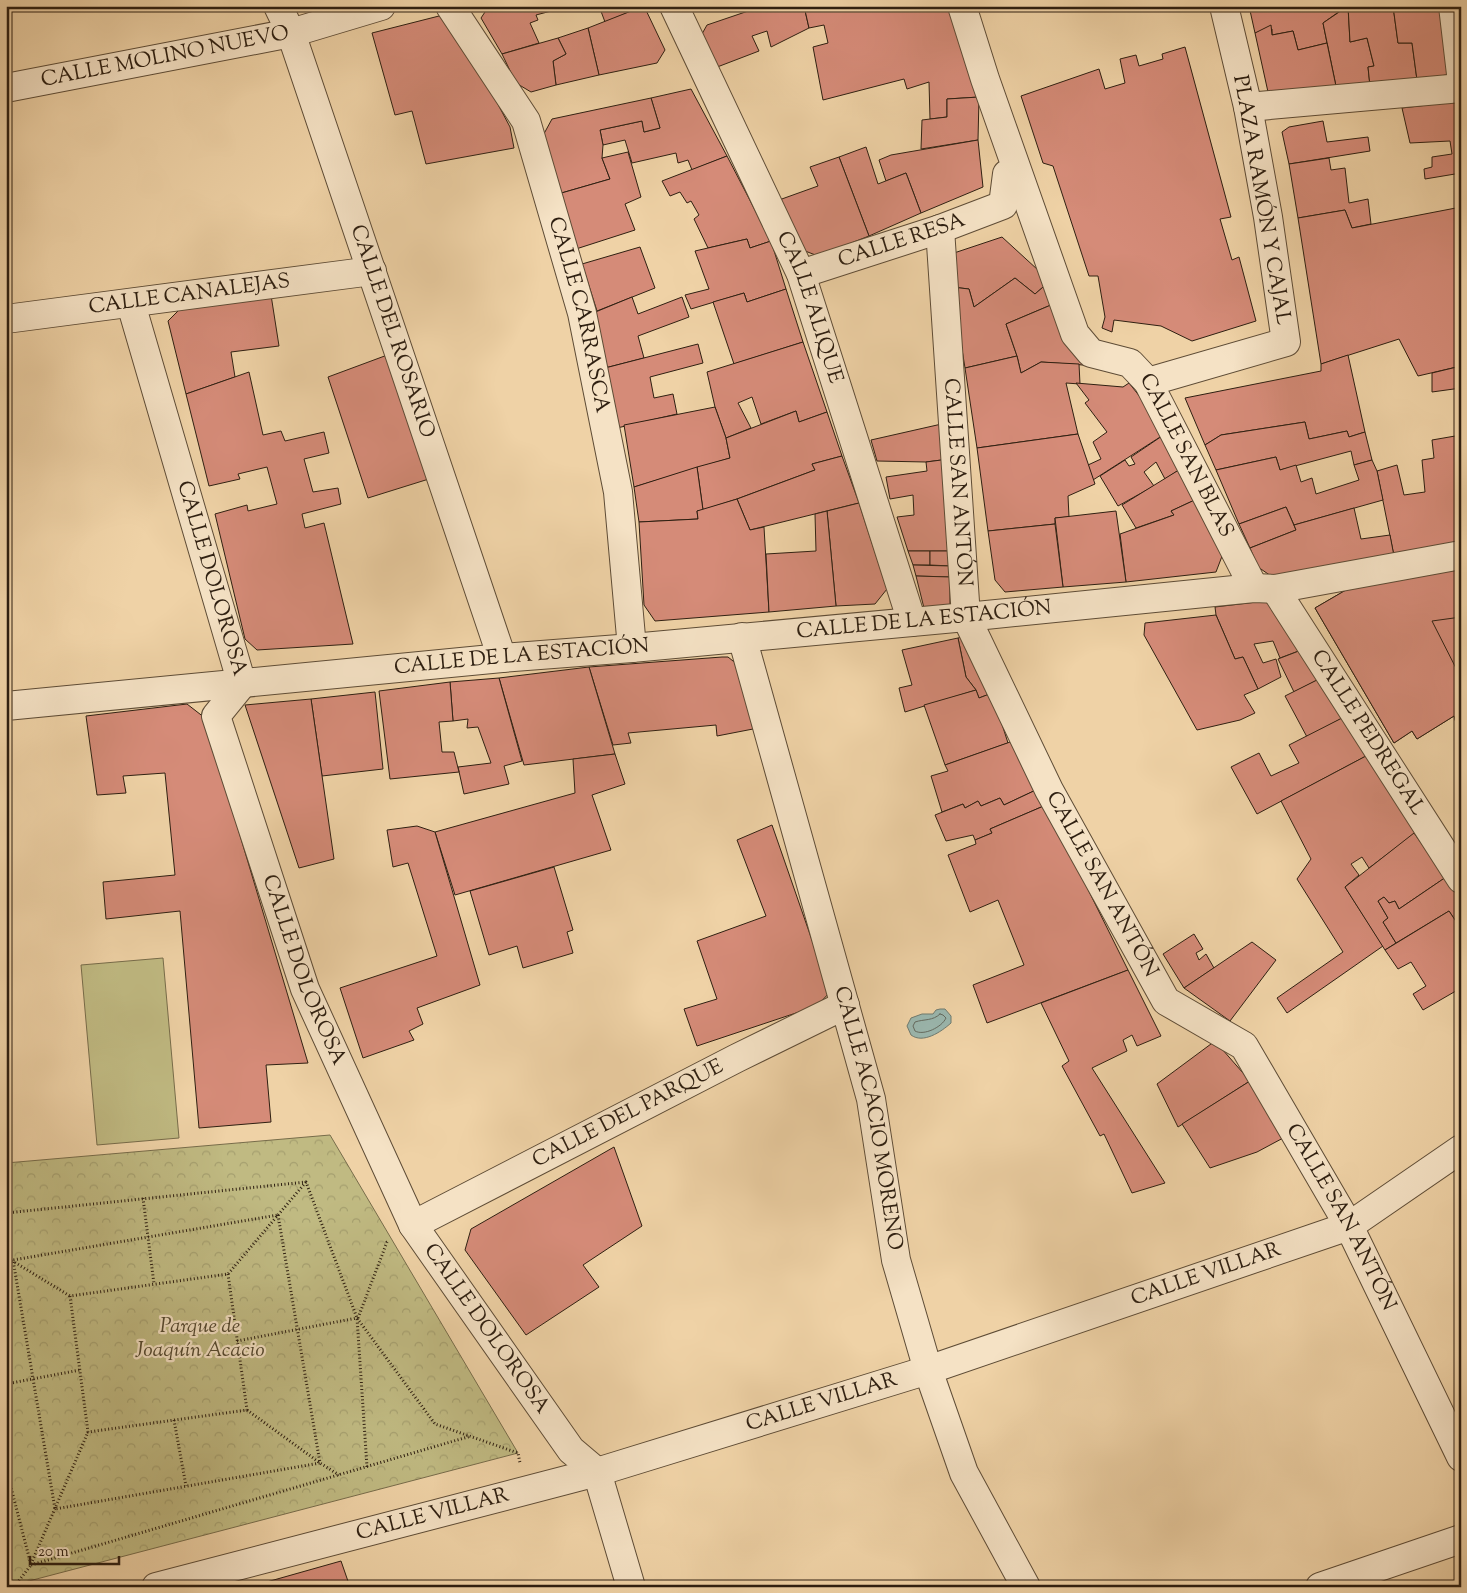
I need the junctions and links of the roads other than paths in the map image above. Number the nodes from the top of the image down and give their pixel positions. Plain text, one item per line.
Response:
1 (278, 6) edge
2 (381, 6) edge
3 (450, 6) edge
4 (674, 6) edge
5 (962, 6) edge
6 (1224, 6) edge
7 (1453, 6) edge
8 (291, 33) junction
9 (1461, 74) edge
10 (6, 88) edge
11 (1461, 88) edge
12 (1248, 107) junction
13 (1007, 174) dead end
14 (940, 229) junction
15 (372, 271) junction
16 (801, 274) junction
17 (131, 304) junction
18 (6, 319) edge
19 (1148, 382) junction
20 (1461, 554) edge
21 (1265, 589) junction
22 (966, 617) junction
23 (912, 622) junction
24 (742, 637) junction
25 (632, 648) junction
26 (502, 658) junction
27 (242, 684) junction
28 (6, 706) edge
29 (1461, 878) edge
30 (845, 1006) junction
31 (1461, 1149) edge
32 (413, 1225) junction
33 (1349, 1226) junction
34 (928, 1370) junction
35 (1461, 1457) edge
36 (597, 1472) junction
37 (1461, 1539) edge
38 (156, 1587) edge
39 (631, 1587) edge
40 (1026, 1587) edge
41 (1320, 1587) edge

1 - 8 street, CALLE DEL ROSARIO
2 - 8 street, CALLE MOLINO NUEVO
3 - 25 street, CALLE CARRASCA
4 - 16 street, CALLE ALIQUE
5 - 19 street, CALLE SAN BLAS
6 - 12 street, PLAZA RAMÓN Y CAJAL
7 - 9 street
8 - 10 street, CALLE MOLINO NUEVO
8 - 15 street, CALLE DEL ROSARIO
11 - 12 street
12 - 19 street, PLAZA RAMÓN Y CAJAL
13 - 14 street, CALLE RESA
14 - 16 street, CALLE RESA
14 - 22 street, CALLE SAN ANTÓN
15 - 17 street, CALLE CANALEJAS
15 - 26 street, CALLE DEL ROSARIO
16 - 23 street, CALLE ALIQUE
17 - 18 street, CALLE CANALEJAS
17 - 27 street, CALLE DOLOROSA
19 - 21 street, CALLE SAN BLAS
20 - 21 street, CALLE DE LA ESTACIÓN
21 - 22 street, CALLE DE LA ESTACIÓN
21 - 29 street, CALLE PEDREGAL
22 - 23 street, CALLE DE LA ESTACIÓN
22 - 33 street, CALLE SAN ANTÓN
23 - 24 street, CALLE DE LA ESTACIÓN
24 - 25 street, CALLE DE LA ESTACIÓN
24 - 30 street, CALLE ACACIO MORENO
25 - 26 street, CALLE DE LA ESTACIÓN
26 - 27 street, CALLE DE LA ESTACIÓN
27 - 28 street, CALLE DE LA ESTACIÓN
27 - 32 street, CALLE DOLOROSA
30 - 32 street, CALLE DEL PARQUE
30 - 34 street, CALLE ACACIO MORENO
31 - 33 street, CALLE VILLAR
32 - 36 street, CALLE DOLOROSA
33 - 34 street, CALLE VILLAR
33 - 35 street, CALLE SAN ANTÓN
34 - 36 street, CALLE VILLAR
34 - 40 street, CALLE ACACIO MORENO
36 - 38 street, CALLE VILLAR
36 - 39 street
37 - 41 street

